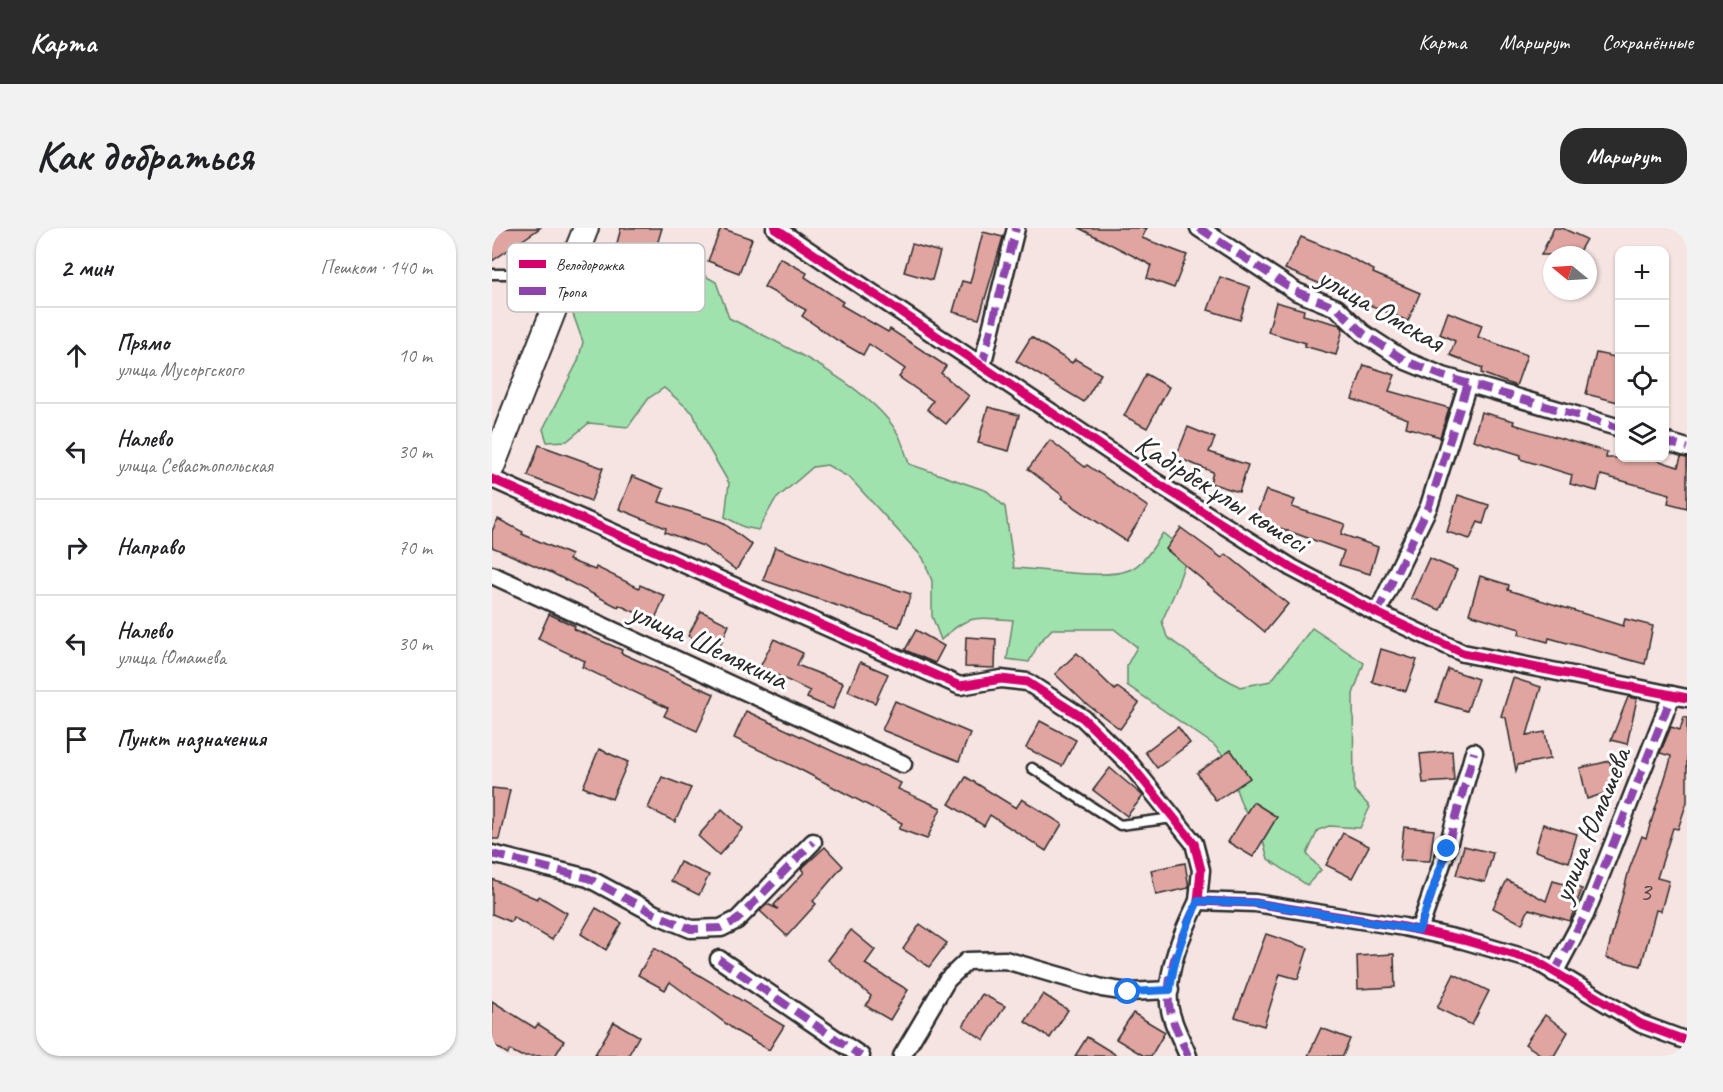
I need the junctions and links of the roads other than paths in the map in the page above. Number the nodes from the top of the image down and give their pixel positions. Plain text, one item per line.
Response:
1 (586, 228) edge
2 (776, 228) edge
3 (1016, 228) edge
4 (1199, 228) edge
5 (580, 243) edge
6 (492, 273) edge
7 (507, 274) edge
8 (549, 312) edge
9 (552, 312) edge
10 (551, 315) junction
11 (982, 366) junction
12 (1468, 383) junction
13 (1615, 427) edge
14 (1669, 442) edge
15 (1687, 448) edge
16 (492, 467) edge
17 (492, 479) edge
18 (492, 575) edge
19 (1377, 613) junction
20 (1680, 697) edge
21 (1474, 752) dead end
22 (903, 764) dead end
23 (1032, 768) dead end
24 (1174, 818) junction
25 (813, 842) dead end
26 (492, 854) edge
27 (1198, 901) junction
28 (1419, 930) junction
29 (719, 959) dead end
30 (1554, 973) junction
31 (1170, 990) junction
32 (1687, 1041) edge
33 (861, 1056) edge
34 (902, 1056) edge
35 (1188, 1056) edge

1 - 5 street
2 - 11 street, Қадірбекұлы көшесі
3 - 11 street
4 - 12 street, улица Омская
6 - 7 lane
8 - 10 lane
9 - 10 street
10 - 16 street
11 - 19 street, Қадірбекұлы көшесі
12 - 13 street, улица Омская
12 - 19 street
14 - 15 street
17 - 24 street
18 - 22 street, улица Шемякина
19 - 20 street, Қадірбекұлы көшесі
20 - 30 street, улица Юмашева
21 - 28 street
23 - 24 lane
24 - 27 street
25 - 26 street
27 - 28 street
27 - 31 street
28 - 30 street
29 - 33 street
30 - 32 street
31 - 34 street
31 - 35 street

